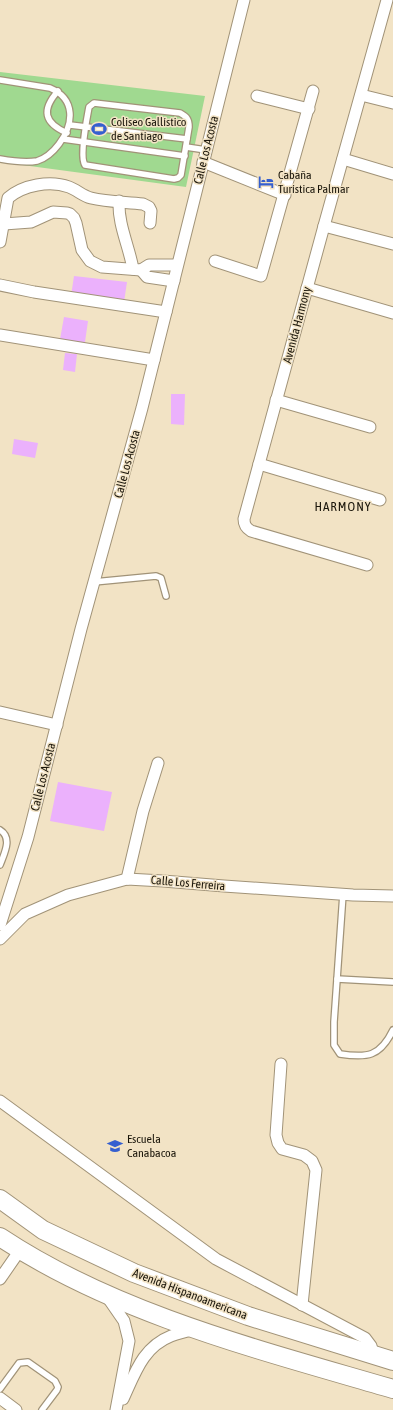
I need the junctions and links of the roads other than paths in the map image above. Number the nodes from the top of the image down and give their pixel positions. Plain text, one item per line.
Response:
1 (244, 0) edge
2 (387, 0) edge
3 (0, 80) edge
4 (58, 91) junction
5 (313, 91) dead end
6 (361, 95) junction
7 (257, 96) dead end
8 (393, 103) edge
9 (308, 109) junction
10 (70, 125) junction
11 (86, 128) junction
12 (67, 133) junction
13 (63, 139) junction
14 (187, 139) junction
15 (83, 142) junction
16 (186, 147) junction
17 (206, 150) junction
18 (185, 156) junction
19 (0, 159) edge
20 (343, 159) junction
21 (203, 162) junction
22 (393, 174) edge
23 (285, 195) junction
24 (119, 201) junction
25 (150, 223) dead end
26 (4, 224) junction
27 (324, 226) junction
28 (0, 242) edge
29 (393, 244) edge
30 (215, 261) dead end
31 (178, 265) junction
32 (137, 269) junction
33 (174, 281) junction
34 (0, 285) edge
35 (307, 288) junction
36 (166, 312) junction
37 (393, 313) edge
38 (0, 335) edge
39 (154, 360) junction
40 (276, 400) junction
41 (370, 427) dead end
42 (259, 464) junction
43 (380, 500) dead end
44 (367, 566) dead end
45 (94, 582) junction
46 (166, 596) dead end
47 (0, 712) edge
48 (56, 724) junction
49 (158, 763) dead end
50 (0, 830) edge
51 (0, 864) edge
52 (127, 879) junction
53 (343, 894) junction
54 (393, 896) edge
55 (0, 925) edge
56 (0, 940) edge
57 (337, 980) junction
58 (393, 982) edge
59 (393, 1030) edge
60 (281, 1064) dead end
61 (0, 1101) edge
62 (0, 1199) edge
63 (0, 1237) edge
64 (20, 1250) junction
65 (0, 1279) edge
66 (104, 1293) junction
67 (302, 1305) junction
68 (197, 1329) junction
69 (374, 1356) junction
70 (393, 1361) edge
71 (0, 1389) edge
72 (393, 1389) edge
73 (0, 1398) edge
74 (16, 1410) edge
75 (42, 1410) edge
76 (117, 1410) edge

1 - 17 street, Calle Los Acosta
2 - 6 street, Avenida Harmony
3 - 4 lane
4 - 10 lane
4 - 12 lane
5 - 9 street
6 - 8 street
6 - 20 street, Avenida Harmony
7 - 9 street
9 - 23 street
10 - 11 lane
10 - 12 lane
11 - 14 lane
11 - 14 lane
11 - 15 lane
12 - 13 lane
13 - 15 lane
13 - 19 lane
14 - 16 lane
15 - 18 lane
15 - 18 lane
16 - 17 lane
16 - 18 lane
17 - 21 street, Calle Los Acosta
20 - 22 street
20 - 27 street, Avenida Harmony
21 - 23 street
21 - 31 street, Calle Los Acosta
23 - 30 street
24 - 25 street
24 - 26 street
24 - 32 street
26 - 28 street
26 - 32 street
27 - 29 street
27 - 35 street, Avenida Harmony
31 - 32 street
31 - 33 street, Calle Los Acosta
32 - 33 street
33 - 36 street, Calle Los Acosta
34 - 36 street
35 - 37 street
35 - 40 street, Avenida Harmony
36 - 39 street, Calle Los Acosta
38 - 39 street
39 - 45 street, Calle Los Acosta
40 - 41 street
40 - 42 street, Avenida Harmony
42 - 43 street
42 - 44 street, Avenida Harmony
45 - 46 lane
45 - 48 street, Calle Los Acosta
47 - 48 street
48 - 55 street, Calle Los Acosta
49 - 52 street
50 - 51 lane
52 - 53 street, Calle Los Ferreira
52 - 56 street, Calle Los Ferreira
53 - 54 street, Calle Los Ferreira
53 - 57 lane
57 - 58 lane
57 - 59 lane
60 - 67 street
61 - 67 street
62 - 69 main road, Avenida Hispanoamericana
63 - 64 main road
64 - 65 street
64 - 66 main road
66 - 68 main road
66 - 76 street
67 - 69 street
68 - 72 main road
68 - 76 street
69 - 70 main road, Avenida Hispanoamericana
71 - 75 lane
73 - 74 street

